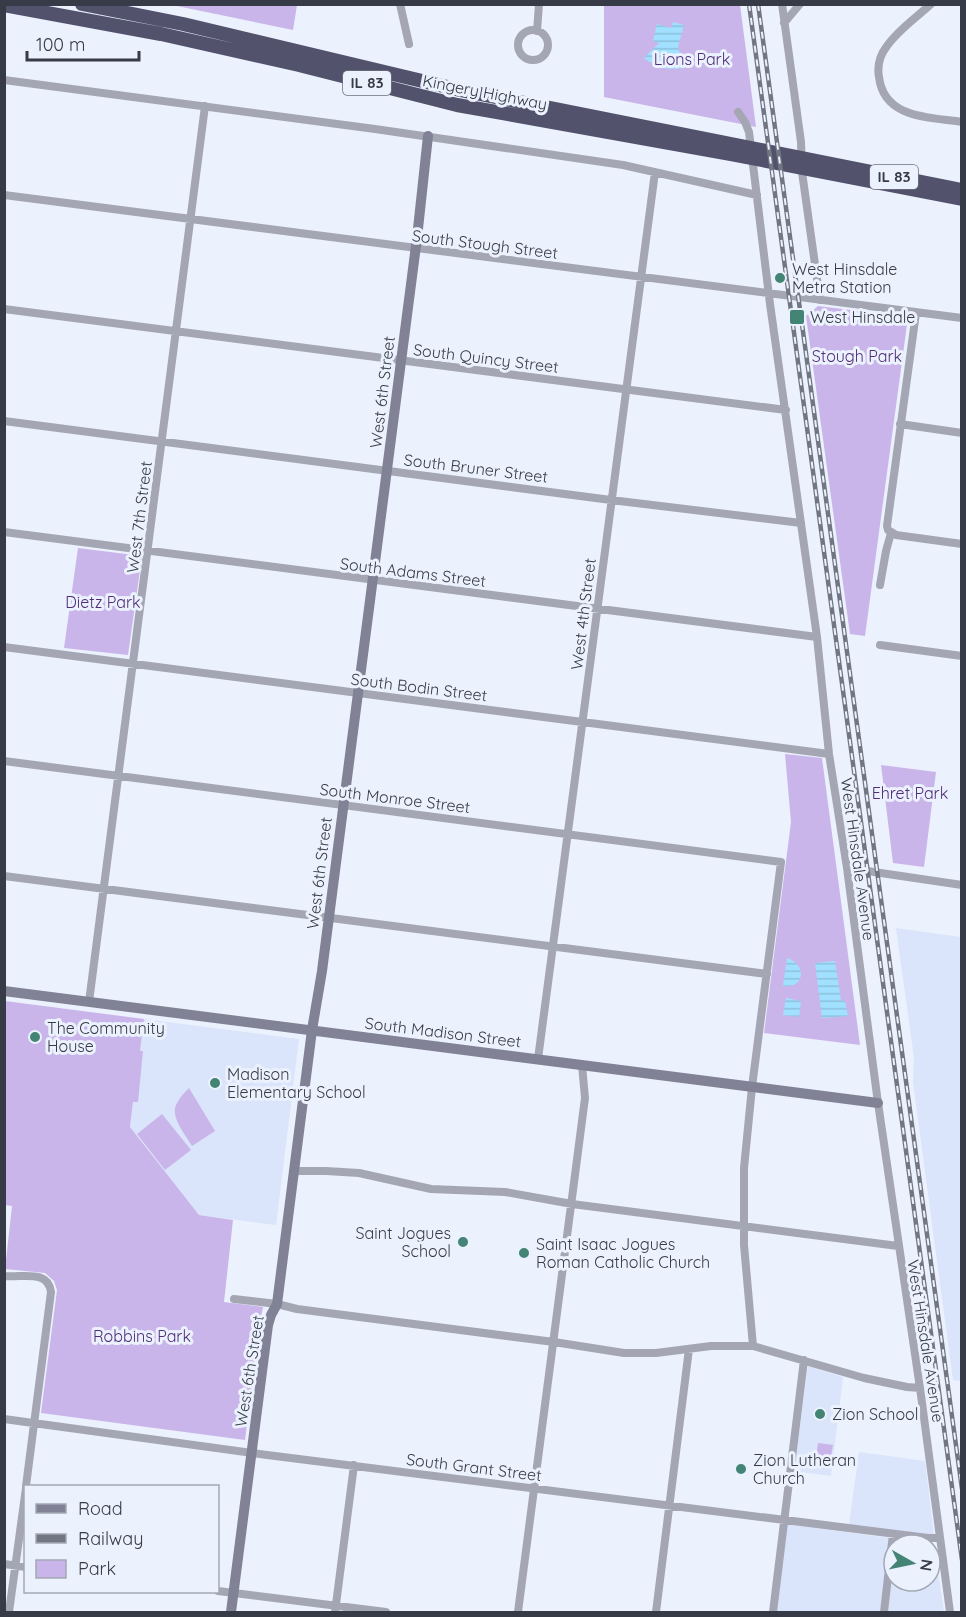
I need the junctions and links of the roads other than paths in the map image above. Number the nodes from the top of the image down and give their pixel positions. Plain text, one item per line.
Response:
1 (82, 4) edge
2 (400, 4) edge
3 (538, 4) edge
4 (782, 4) edge
5 (800, 4) edge
6 (931, 4) edge
7 (4, 5) edge
8 (784, 23) junction
9 (537, 31) dead end
10 (409, 44) dead end
11 (4, 80) edge
12 (206, 106) junction
13 (738, 112) dead end
14 (962, 122) edge
15 (428, 136) junction
16 (730, 149) junction
17 (826, 168) junction
18 (655, 172) junction
19 (962, 189) edge
20 (4, 195) edge
21 (757, 195) junction
22 (962, 199) edge
23 (191, 219) junction
24 (416, 248) junction
25 (640, 277) junction
26 (769, 293) junction
27 (820, 300) junction
28 (4, 309) edge
29 (916, 313) junction
30 (962, 318) edge
31 (176, 332) junction
32 (401, 361) junction
33 (626, 390) junction
34 (786, 410) junction
35 (4, 421) edge
36 (900, 424) junction
37 (962, 433) edge
38 (162, 441) junction
39 (387, 470) junction
40 (611, 500) junction
41 (801, 523) junction
42 (889, 531) junction
43 (4, 532) edge
44 (962, 544) edge
45 (148, 551) junction
46 (372, 580) junction
47 (880, 585) dead end
48 (597, 609) junction
49 (817, 638) junction
50 (880, 645) dead end
51 (4, 647) edge
52 (962, 656) edge
53 (133, 663) junction
54 (358, 693) junction
55 (582, 722) junction
56 (829, 754) junction
57 (4, 761) edge
58 (118, 776) junction
59 (343, 805) junction
60 (567, 834) junction
61 (848, 868) junction
62 (4, 876) edge
63 (962, 885) edge
64 (104, 889) junction
65 (328, 918) junction
66 (553, 947) junction
67 (766, 974) junction
68 (4, 991) edge
69 (89, 1002) junction
70 (312, 1030) junction
71 (538, 1059) junction
72 (582, 1065) junction
73 (752, 1087) junction
74 (878, 1103) junction
75 (294, 1171) junction
76 (572, 1204) junction
77 (743, 1226) junction
78 (898, 1246) junction
79 (4, 1276) edge
80 (234, 1299) dead end
81 (276, 1304) junction
82 (554, 1342) junction
83 (753, 1346) junction
84 (689, 1349) junction
85 (804, 1360) junction
86 (920, 1388) junction
87 (4, 1419) edge
88 (34, 1423) junction
89 (252, 1452) junction
90 (354, 1466) junction
91 (26, 1485) edge
92 (534, 1488) junction
93 (24, 1501) edge
94 (669, 1505) junction
95 (784, 1519) junction
96 (886, 1533) edge
97 (939, 1533) edge
98 (942, 1553) edge
99 (4, 1564) edge
100 (15, 1565) junction
101 (24, 1567) edge
102 (219, 1591) edge
103 (234, 1593) junction
104 (886, 1593) edge
105 (336, 1609) edge
106 (9, 1612) edge
107 (231, 1612) edge
108 (386, 1612) edge
109 (518, 1612) edge
110 (656, 1612) edge
111 (773, 1612) edge
112 (884, 1612) edge
113 (950, 1612) edge

1 - 16 highway, Kingery Highway / IL 83
2 - 10 street
3 - 9 street
4 - 8 street
5 - 8 street
6 - 14 street
7 - 16 highway, Kingery Highway / IL 83
8 - 27 street
11 - 12 street
12 - 15 street
12 - 23 street, West 7th Street
13 - 21 street, West Hinsdale Avenue
15 - 18 street
15 - 24 street, West 6th Street
16 - 17 highway, Kingery Highway / IL 83
17 - 19 highway, Kingery Highway / IL 83
17 - 22 highway, Kingery Highway / IL 83
18 - 21 street
18 - 25 street, West 4th Street
20 - 23 street, South Stough Street
21 - 26 street, West Hinsdale Avenue
23 - 24 street, South Stough Street
23 - 31 street, West 7th Street
24 - 25 street, South Stough Street
24 - 32 street, West 6th Street
25 - 26 street, South Stough Street
25 - 33 street, West 4th Street
26 - 27 street, South Stough Street
26 - 34 street, West Hinsdale Avenue
27 - 29 street, South Stough Street
28 - 31 street, South Quincy Street
29 - 30 street, South Stough Street
29 - 36 street
31 - 32 street, South Quincy Street
31 - 38 street, West 7th Street
32 - 33 street, South Quincy Street
32 - 39 street, West 6th Street
33 - 34 street, South Quincy Street
33 - 40 street, West 4th Street
34 - 41 street, West Hinsdale Avenue
35 - 38 street, South Bruner Street
36 - 37 street
36 - 42 street
38 - 39 street, South Bruner Street
38 - 45 street, West 7th Street
39 - 40 street, South Bruner Street
39 - 46 street, West 6th Street
40 - 41 street, South Bruner Street
40 - 48 street, West 4th Street
41 - 49 street, West Hinsdale Avenue
42 - 44 street
42 - 47 street
43 - 45 street, South Adams Street
45 - 46 street, South Adams Street
45 - 53 street, West 7th Street
46 - 48 street, South Adams Street
46 - 54 street, West 6th Street
48 - 49 street, South Adams Street
48 - 55 street, West 4th Street
49 - 56 street, West Hinsdale Avenue
50 - 52 street
51 - 53 street, South Bodin Street
53 - 54 street, South Bodin Street
53 - 58 street, West 7th Street
54 - 55 street, South Bodin Street
54 - 59 street, West 6th Street
55 - 56 street, South Bodin Street
55 - 60 street, West 4th Street
56 - 61 street, West Hinsdale Avenue
57 - 58 street, South Monroe Street
58 - 59 street, South Monroe Street
58 - 64 street, West 7th Street
59 - 60 street, South Monroe Street
59 - 65 street, West 6th Street
60 - 66 street, West 4th Street
60 - 67 street, South Monroe Street
61 - 63 street
61 - 74 street, West Hinsdale Avenue
62 - 64 street
64 - 65 street
64 - 69 street, West 7th Street
65 - 66 street
65 - 70 street, West 6th Street
66 - 67 street
66 - 71 street, West 4th Street
67 - 73 street
68 - 69 street, South Madison Street
69 - 70 street, South Madison Street
70 - 71 street, South Madison Street
70 - 75 street, West 6th Street
71 - 72 street, South Madison Street
72 - 73 street, South Madison Street
72 - 76 street
73 - 74 street, South Madison Street
73 - 77 street
74 - 78 street, West Hinsdale Avenue
75 - 76 street
75 - 81 street, West 6th Street
76 - 77 street
76 - 82 street
77 - 78 street
77 - 83 street
78 - 86 street, West Hinsdale Avenue
79 - 88 street
80 - 81 street
81 - 82 street
81 - 89 street, West 6th Street
82 - 84 street
82 - 92 street
83 - 84 street
83 - 85 street
84 - 94 street
85 - 86 street
85 - 95 street
86 - 97 street, West Hinsdale Avenue
87 - 88 street, South Grant Street
88 - 89 street, South Grant Street
88 - 91 street
89 - 90 street, South Grant Street
89 - 103 street, West 6th Street
90 - 92 street, South Grant Street
90 - 105 street
92 - 94 street, South Grant Street
92 - 109 street
93 - 100 street
94 - 95 street, South Grant Street
94 - 110 street
95 - 96 street, South Grant Street
95 - 111 street
98 - 113 street, West Hinsdale Avenue
99 - 100 street
100 - 101 street
100 - 106 street
102 - 103 street
103 - 105 street
103 - 107 street, West 6th Street
104 - 112 street
105 - 108 street

